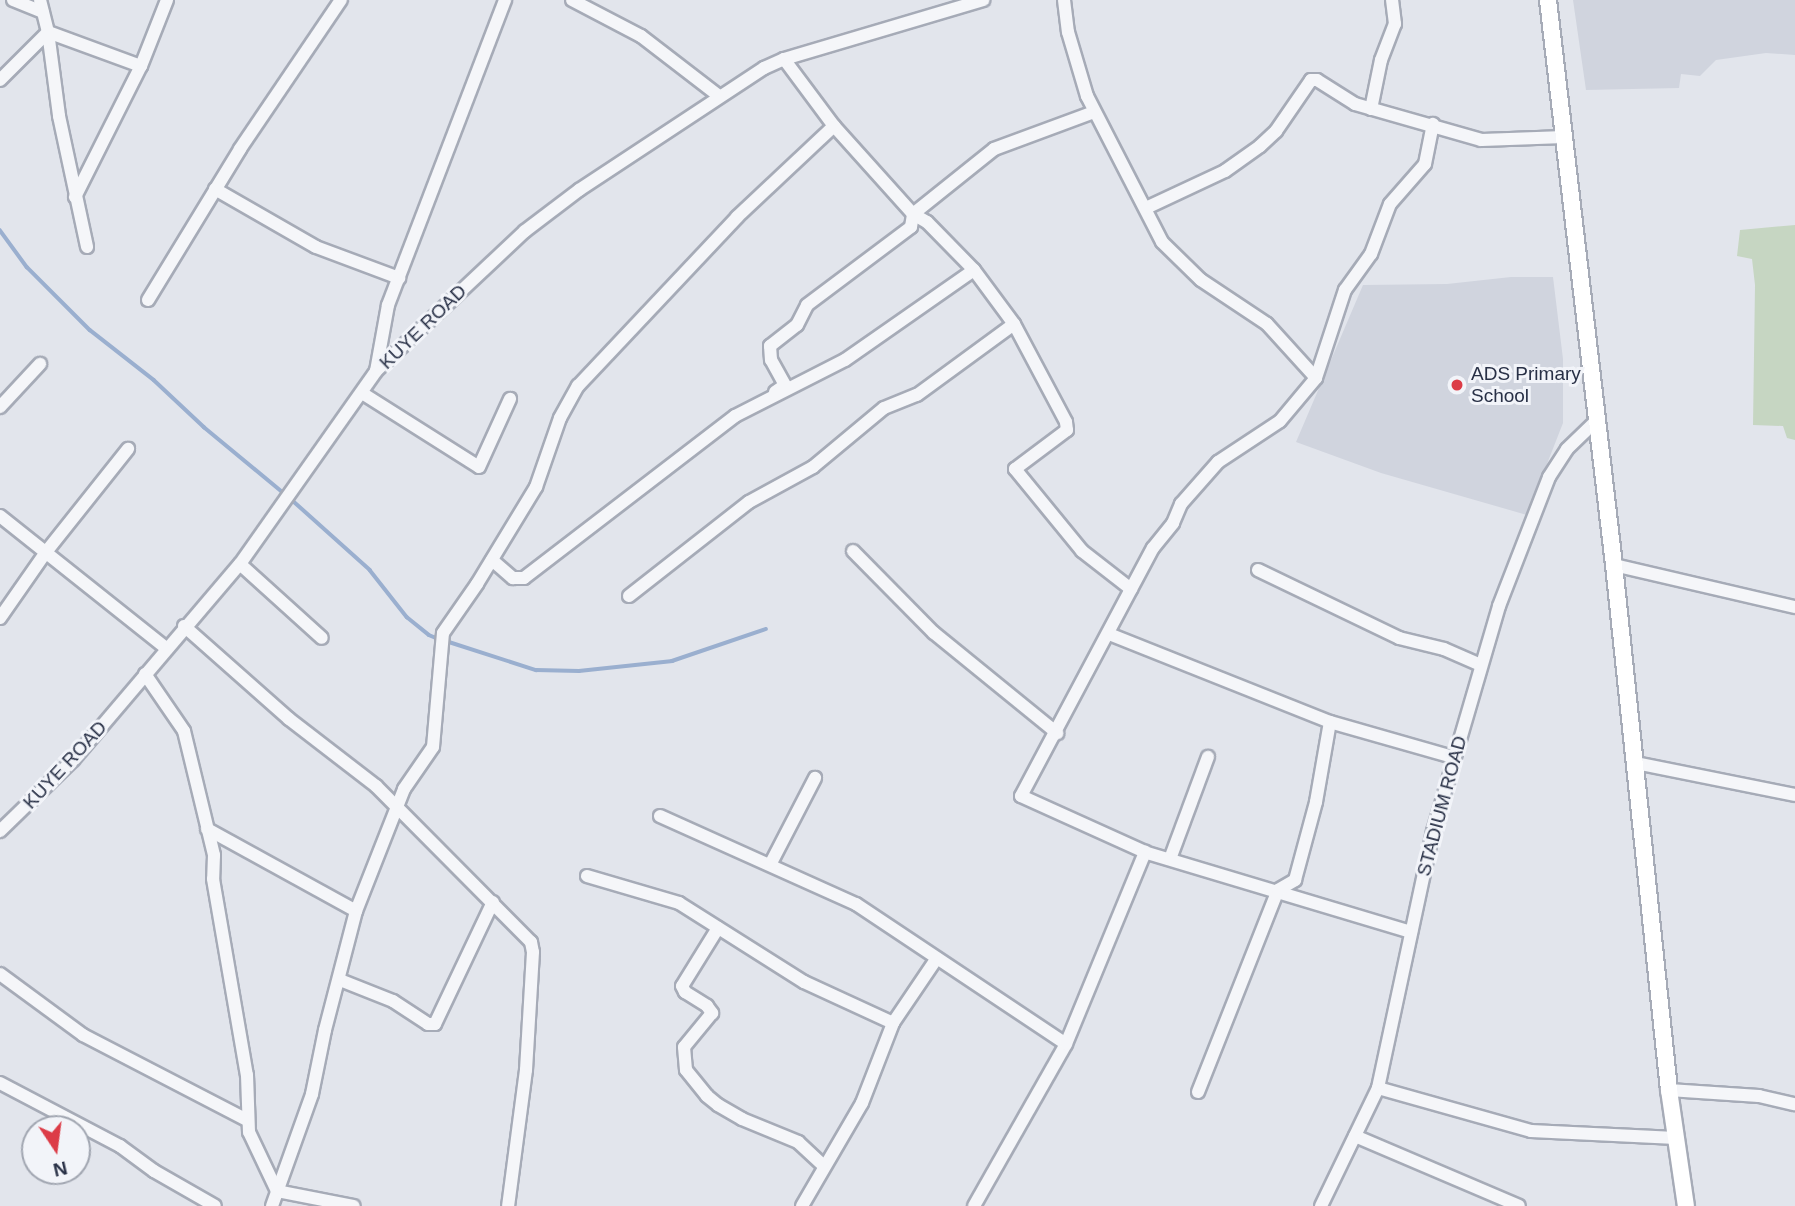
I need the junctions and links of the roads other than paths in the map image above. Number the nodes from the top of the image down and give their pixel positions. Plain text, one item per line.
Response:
1 (13, 0) edge
2 (167, 0) edge
3 (341, 0) edge
4 (505, 0) edge
5 (572, 0) edge
6 (983, 0) edge
7 (1064, 0) edge
8 (1392, 0) edge
9 (1548, 0) edge
10 (41, 6) edge
11 (48, 32) junction
12 (784, 59) junction
13 (141, 66) junction
14 (0, 80) edge
15 (719, 96) junction
16 (1371, 109) junction
17 (1094, 113) junction
18 (1433, 124) junction
19 (834, 127) junction
20 (1565, 137) junction
21 (215, 189) junction
22 (75, 197) junction
23 (1146, 208) junction
24 (913, 214) junction
25 (87, 247) dead end
26 (974, 270) junction
27 (399, 278) junction
28 (148, 300) dead end
29 (1014, 324) junction
30 (40, 364) dead end
31 (376, 372) junction
32 (1316, 378) junction
33 (362, 393) junction
34 (510, 399) dead end
35 (761, 401) junction
36 (0, 407) edge
37 (1596, 421) junction
38 (128, 449) dead end
39 (0, 516) edge
40 (853, 551) dead end
41 (46, 552) junction
42 (492, 560) junction
43 (240, 564) junction
44 (1614, 565) junction
45 (1258, 570) dead end
46 (1131, 589) junction
47 (629, 596) dead end
48 (1795, 607) edge
49 (0, 618) edge
50 (184, 626) junction
51 (1109, 634) junction
52 (323, 638) dead end
53 (166, 649) junction
54 (1481, 665) junction
55 (145, 674) junction
56 (1330, 722) junction
57 (1057, 733) junction
58 (1208, 757) dead end
59 (1453, 757) junction
60 (1636, 763) junction
61 (815, 778) dead end
62 (1795, 794) edge
63 (396, 808) junction
64 (660, 816) dead end
65 (3, 824) edge
66 (207, 829) junction
67 (1145, 852) junction
68 (1170, 859) junction
69 (771, 863) junction
70 (587, 876) dead end
71 (1278, 890) junction
72 (493, 902) junction
73 (356, 911) junction
74 (718, 928) junction
75 (1411, 932) junction
76 (937, 958) junction
77 (0, 974) edge
78 (340, 980) junction
79 (892, 1023) junction
80 (1066, 1044) junction
81 (0, 1083) edge
82 (1378, 1088) junction
83 (1669, 1090) junction
84 (1198, 1092) dead end
85 (1795, 1104) edge
86 (247, 1120) junction
87 (1355, 1136) junction
88 (1676, 1138) junction
89 (823, 1165) junction
90 (277, 1191) junction
91 (215, 1206) edge
92 (272, 1206) edge
93 (354, 1206) edge
94 (508, 1206) edge
95 (802, 1206) edge
96 (974, 1206) edge
97 (1321, 1206) edge
98 (1519, 1206) edge
99 (1686, 1206) edge

1 - 10 street
2 - 13 street
3 - 21 street
4 - 27 street
5 - 15 street
6 - 12 street, KUYE ROAD
7 - 17 street
8 - 16 street
9 - 20 main road
10 - 11 street
11 - 13 street
11 - 14 street
11 - 22 street
12 - 15 street, KUYE ROAD
12 - 19 street
13 - 22 street
15 - 31 street, KUYE ROAD
16 - 18 street
16 - 23 street
17 - 23 street
17 - 24 street
18 - 20 street
18 - 32 street
19 - 24 street
19 - 42 street
20 - 37 main road
21 - 27 street
21 - 28 street
22 - 25 street
23 - 32 street
24 - 26 street
24 - 35 street
26 - 29 street
26 - 35 street
27 - 31 street
29 - 46 street
29 - 47 street
30 - 36 street
31 - 33 street, KUYE ROAD
32 - 46 street
33 - 34 street
33 - 43 street, KUYE ROAD
35 - 42 street
37 - 44 main road
37 - 54 street, STADIUM ROAD
38 - 41 street
39 - 41 street
40 - 57 street
41 - 49 street
41 - 53 street
42 - 63 street
43 - 50 street, KUYE ROAD
43 - 52 street
44 - 48 street
44 - 60 main road
45 - 54 street
46 - 51 street
50 - 53 street, KUYE ROAD
50 - 63 street
51 - 56 street
51 - 57 street
53 - 55 street, KUYE ROAD
54 - 59 street, STADIUM ROAD
55 - 65 street, KUYE ROAD
55 - 66 street
56 - 59 street
56 - 71 street
57 - 67 street
58 - 68 street
59 - 75 street, STADIUM ROAD
60 - 62 street
60 - 83 main road
61 - 69 street
63 - 72 street
63 - 73 street
64 - 69 street
66 - 73 street
66 - 86 street
67 - 68 street
67 - 80 street
68 - 71 street
69 - 76 street
70 - 74 street
71 - 75 street
71 - 84 street
72 - 78 street
72 - 94 street
73 - 78 street
74 - 79 street
74 - 89 street
75 - 82 street, STADIUM ROAD
76 - 79 street
76 - 80 street
77 - 86 street
78 - 90 street
79 - 89 street
80 - 96 street
81 - 91 street
82 - 87 street, STADIUM ROAD
82 - 88 street
83 - 85 street
83 - 88 main road
86 - 90 street
87 - 97 street, STADIUM ROAD
87 - 98 street
88 - 99 main road
89 - 95 street
90 - 92 street
90 - 93 street

